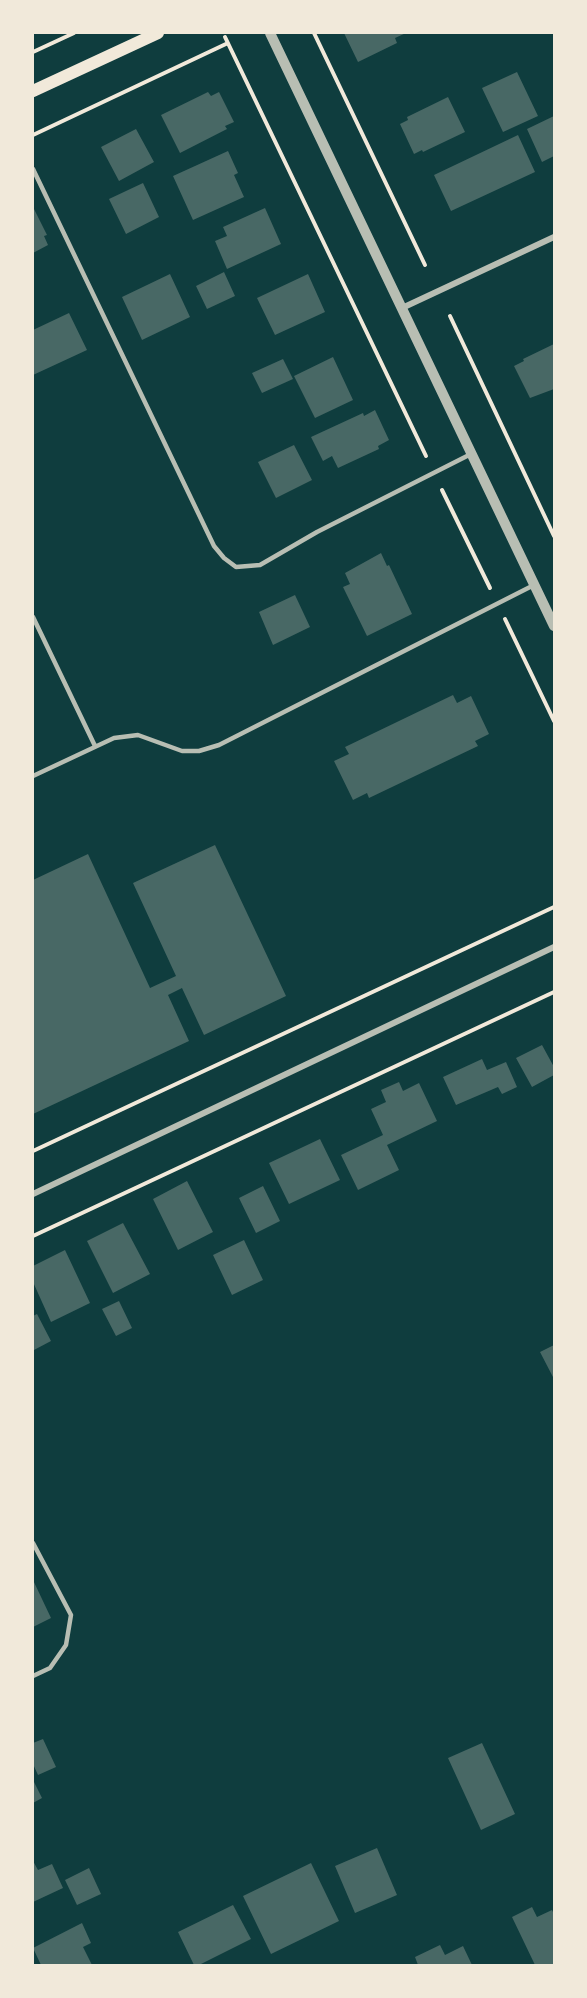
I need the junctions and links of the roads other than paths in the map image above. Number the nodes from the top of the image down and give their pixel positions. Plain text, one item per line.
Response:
1 (158, 33) edge
2 (270, 33) edge
3 (33, 91) edge
4 (33, 169) edge
5 (554, 237) edge
6 (402, 308) junction
7 (471, 454) junction
8 (534, 585) junction
9 (33, 617) edge
10 (554, 626) edge
11 (95, 746) junction
12 (33, 776) edge
13 (554, 947) edge
14 (33, 1194) edge
15 (33, 1543) edge
16 (33, 1676) edge

1 - 3 main road
2 - 6 street
4 - 7 lane
5 - 6 street
6 - 7 street
7 - 8 street
8 - 10 street
8 - 11 lane
9 - 11 lane
11 - 12 lane
13 - 14 street
15 - 16 lane

